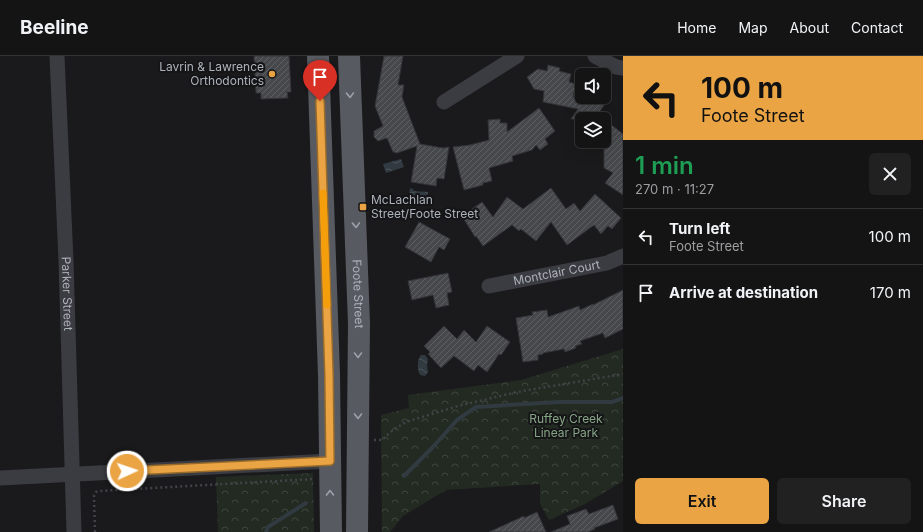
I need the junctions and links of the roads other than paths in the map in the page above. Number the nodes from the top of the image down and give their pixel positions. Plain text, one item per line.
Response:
1 (57, 56) edge
2 (318, 56) edge
3 (349, 56) edge
4 (517, 56) edge
5 (595, 56) edge
6 (623, 68) edge
7 (444, 102) dead end
8 (623, 256) edge
9 (489, 286) dead end
10 (358, 460) junction
11 (330, 461) junction
12 (72, 475) junction
13 (0, 478) edge
14 (74, 532) edge
15 (331, 532) edge
16 (357, 532) edge

1 - 12 street, Parker Street
2 - 11 main road
3 -> 10 main road, Foote Street
4 - 7 street
5 - 6 street
8 - 9 street, Montclair Court
10 - 11 main road
10 - 16 main road, Foote Street
11 - 12 street
15 -> 11 main road
12 - 13 street
12 - 14 street, Parker Street

